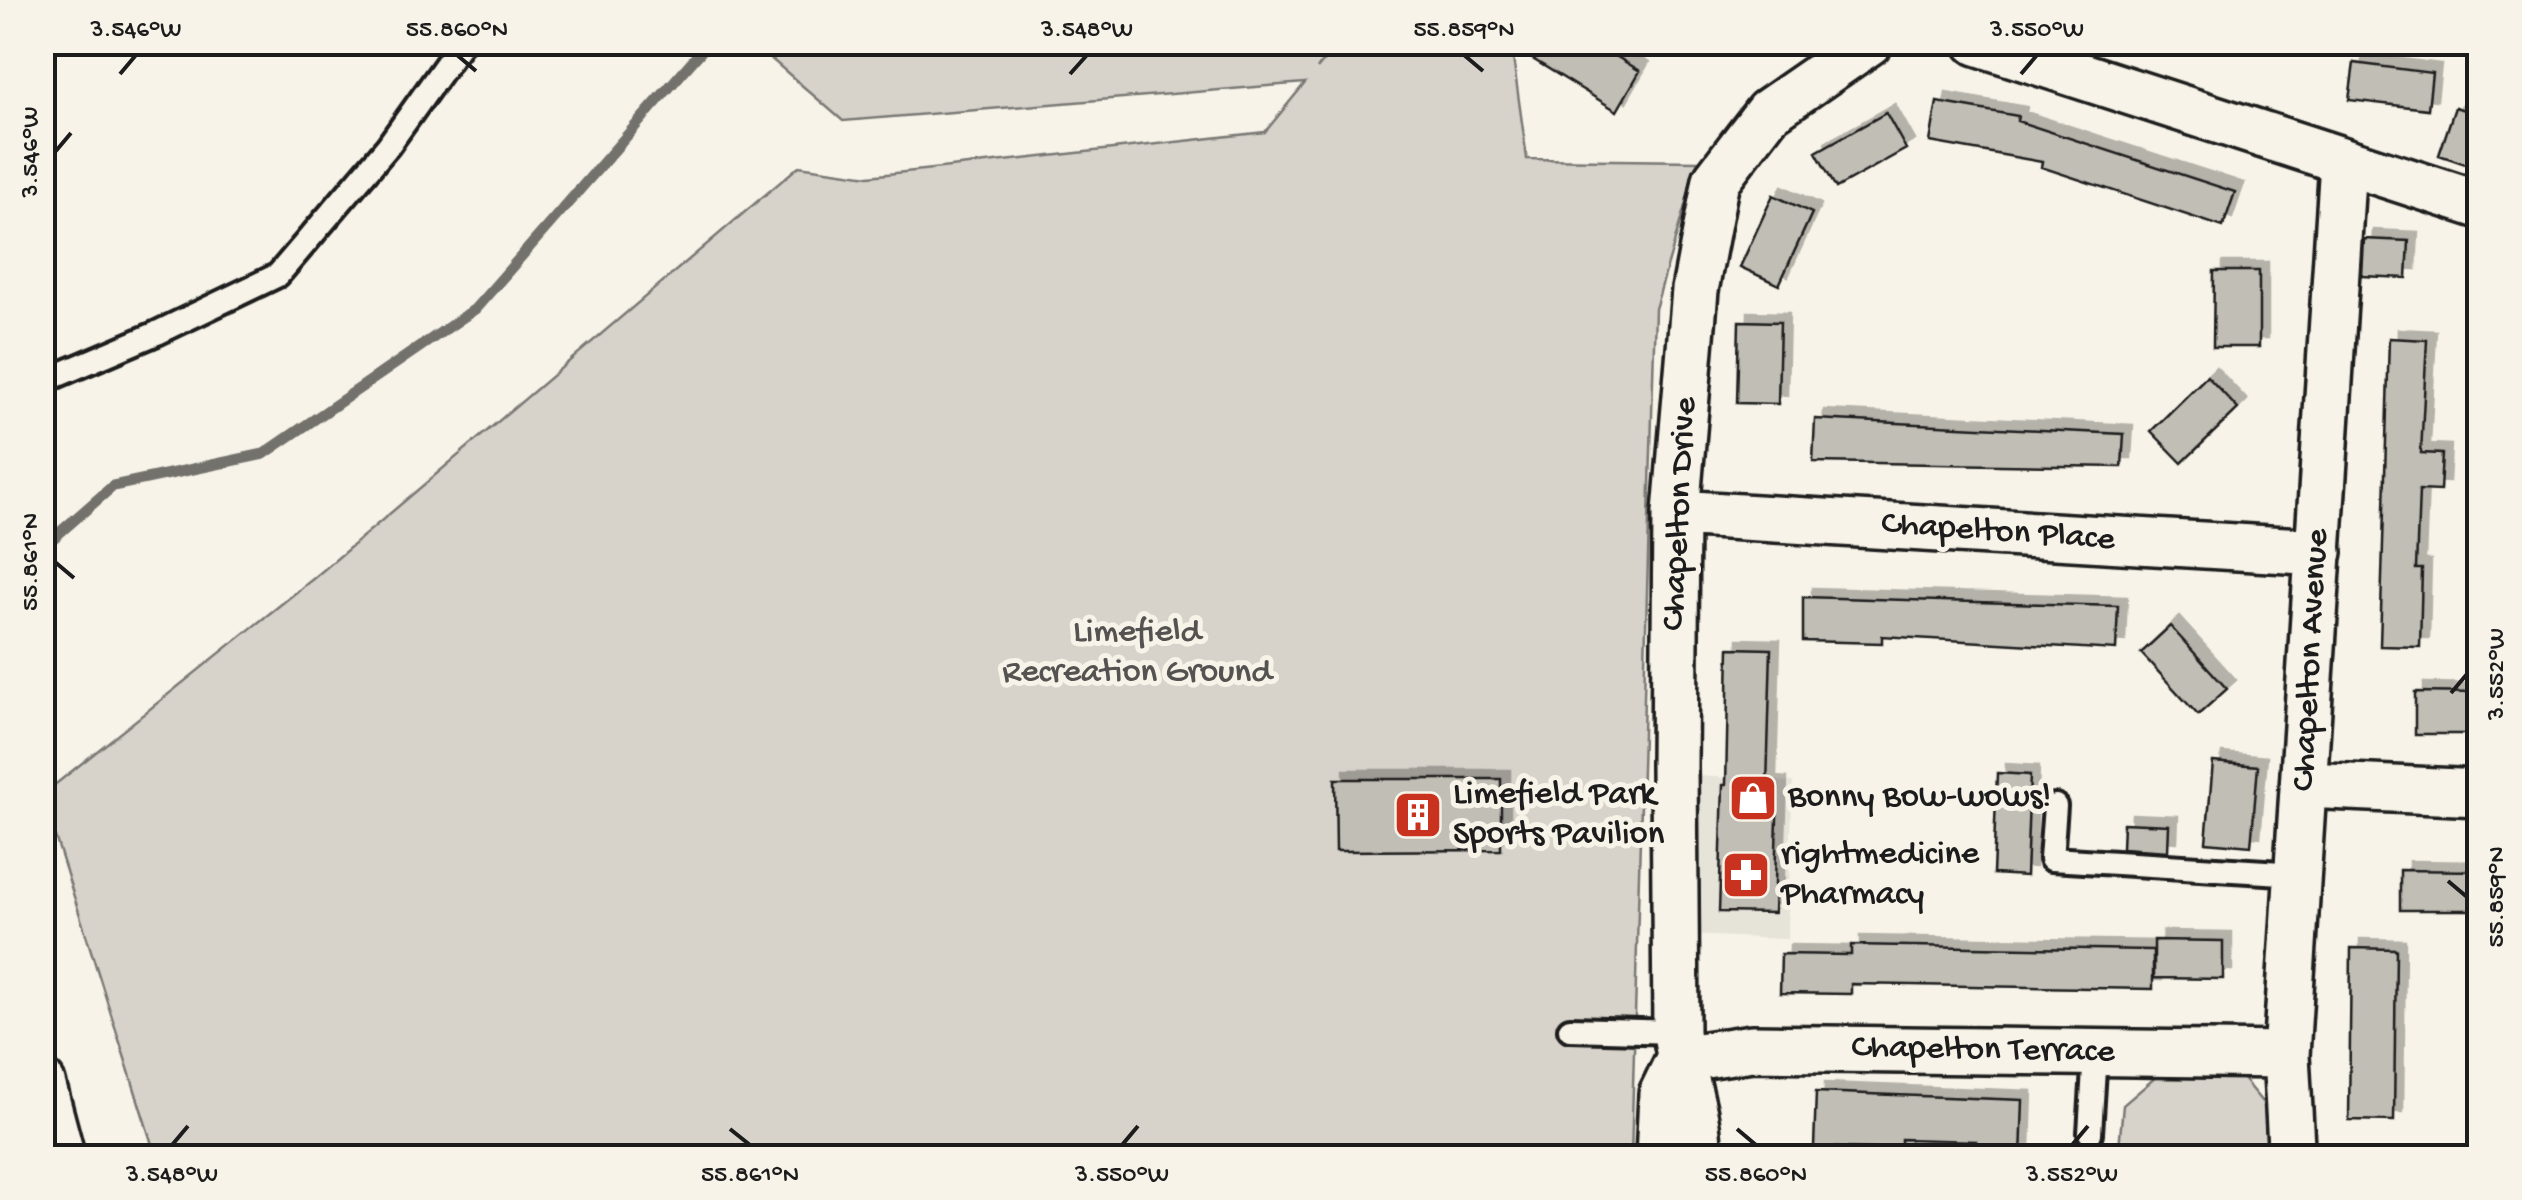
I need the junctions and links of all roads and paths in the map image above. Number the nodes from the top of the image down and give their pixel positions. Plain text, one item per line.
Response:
1 (462, 42) edge
2 (1870, 42) edge
3 (1977, 42) edge
4 (2343, 162) junction
5 (2480, 205) edge
6 (42, 382) edge
7 (1676, 513) junction
8 (2319, 552) junction
9 (2305, 784) junction
10 (2480, 794) edge
11 (2054, 806) dead end
12 (2299, 874) junction
13 (1570, 1029) dead end
14 (1678, 1046) junction
15 (2095, 1053) junction
16 (2286, 1055) junction
17 (42, 1083) edge
18 (2090, 1133) dead end
19 (62, 1158) edge
20 (1659, 1158) edge
21 (1698, 1158) edge
22 (2296, 1158) edge

1 - 6 lane
2 - 7 street, Chapelton Drive
3 - 4 street
4 - 5 street
4 - 8 street, Chapelton Avenue
7 - 8 street, Chapelton Place
7 - 14 street, Chapelton Drive
8 - 9 street, Chapelton Avenue
9 - 10 street
9 - 12 street, Chapelton Avenue
11 - 12 lane
12 - 16 street, Chapelton Avenue
13 - 14 lane
14 - 15 street, Chapelton Terrace
14 - 20 street, Chapelton Drive
14 - 21 street, Chapelton Drive
15 - 16 street, Chapelton Terrace
15 - 18 lane
16 - 22 street, Chapelton Avenue
17 - 19 street

